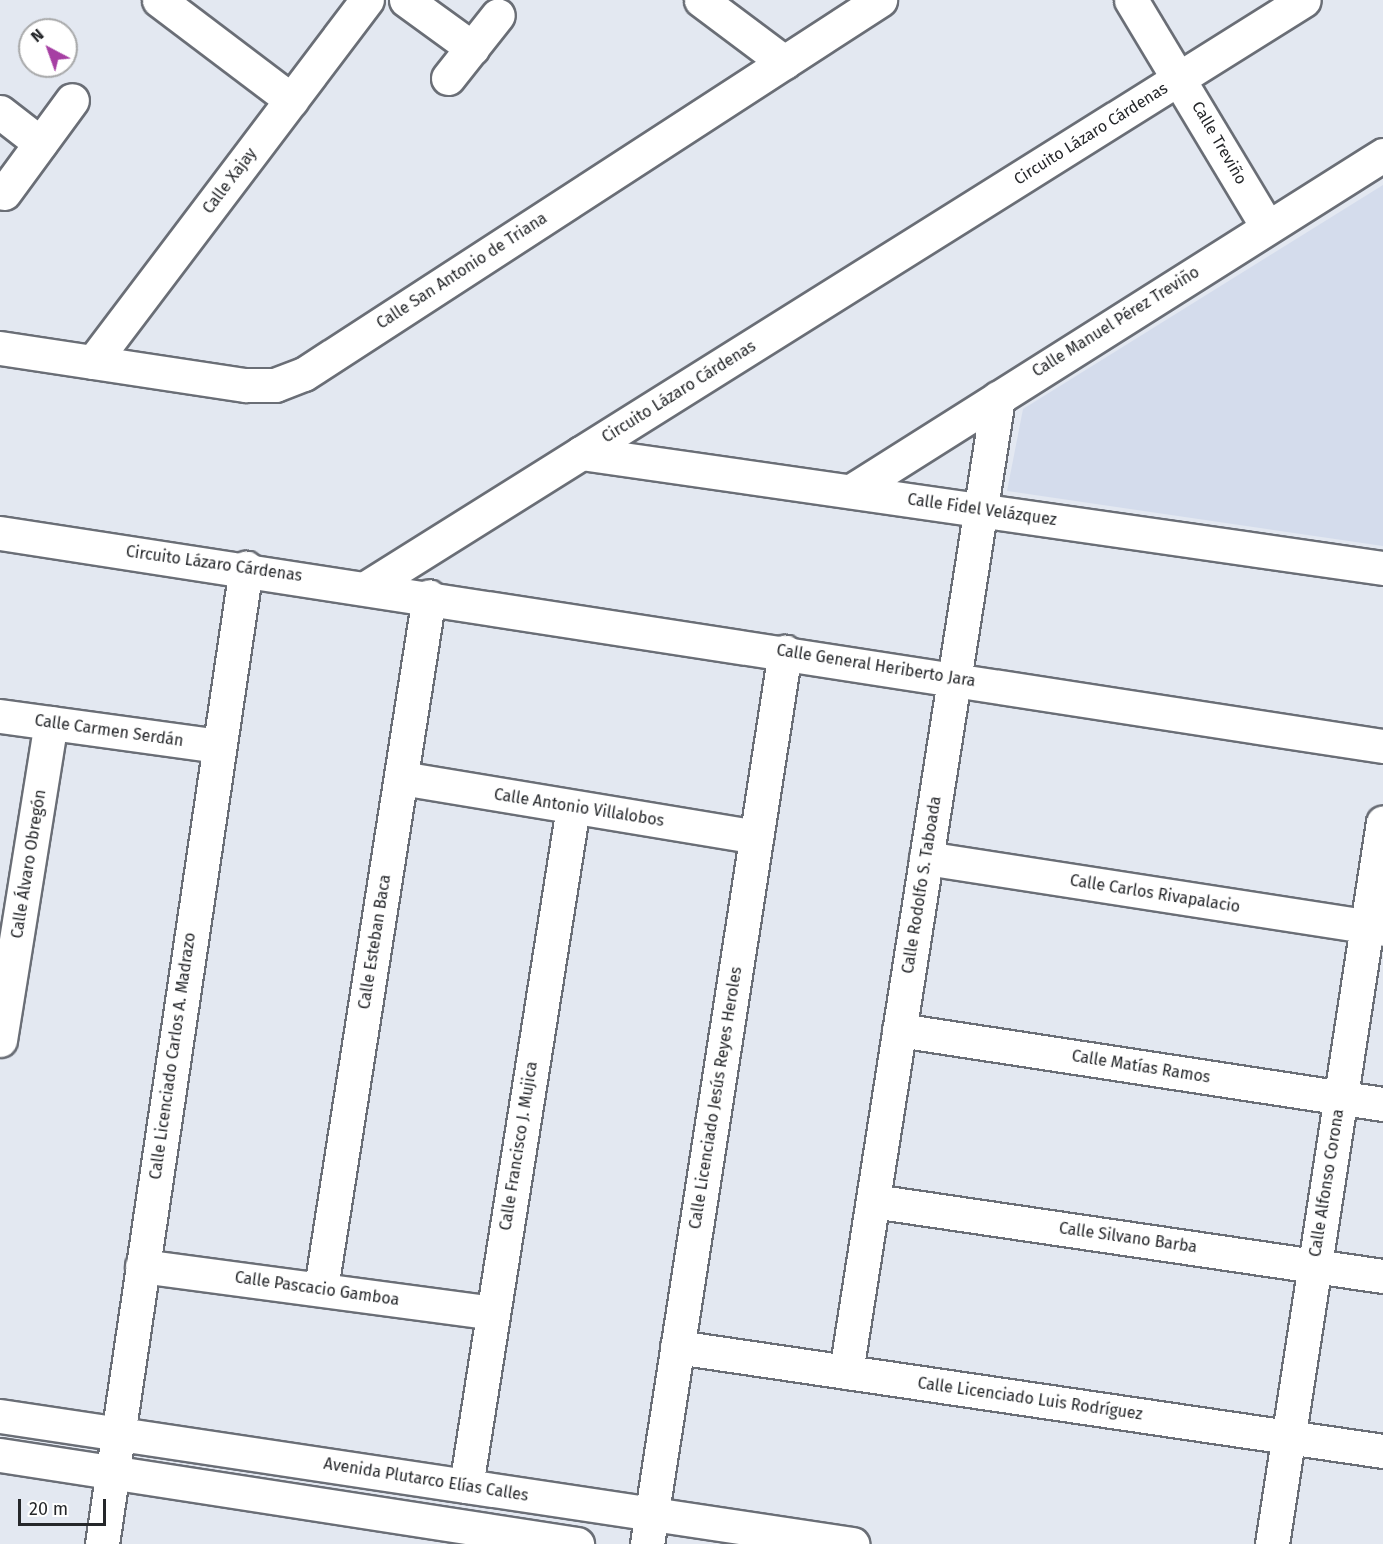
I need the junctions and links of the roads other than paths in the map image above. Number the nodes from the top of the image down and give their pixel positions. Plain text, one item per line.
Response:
1 (159, 0) edge
2 (367, 0) edge
3 (406, 0) edge
4 (702, 0) edge
5 (880, 0) edge
6 (1131, 0) edge
7 (1304, 0) edge
8 (498, 15) dead end
9 (472, 48) junction
10 (784, 62) junction
11 (448, 78) dead end
12 (1181, 78) junction
13 (72, 100) dead end
14 (291, 100) junction
15 (0, 112) edge
16 (40, 143) junction
17 (1383, 155) edge
18 (4, 193) dead end
19 (1268, 226) junction
20 (0, 348) edge
21 (93, 362) junction
22 (998, 398) junction
23 (581, 453) junction
24 (851, 491) junction
25 (980, 510) junction
26 (0, 532) edge
27 (246, 568) junction
28 (1383, 568) edge
29 (369, 586) junction
30 (429, 596) junction
31 (785, 652) junction
32 (954, 678) junction
33 (0, 716) edge
34 (51, 723) junction
35 (218, 746) junction
36 (1383, 746) edge
37 (401, 778) junction
38 (573, 807) junction
39 (1383, 822) edge
40 (756, 837) junction
41 (926, 858) junction
42 (1375, 928) edge
43 (899, 1030) junction
44 (0, 1040) edge
45 (1340, 1098) junction
46 (1383, 1104) edge
47 (873, 1201) junction
48 (142, 1266) junction
49 (1315, 1266) junction
50 (1383, 1276) edge
51 (321, 1288) junction
52 (493, 1314) junction
53 (677, 1347) junction
54 (846, 1372) junction
55 (0, 1416) edge
56 (118, 1433) junction
57 (1288, 1437) junction
58 (1383, 1451) edge
59 (0, 1455) edge
60 (112, 1473) junction
61 (466, 1486) junction
62 (649, 1529) edge
63 (102, 1544) edge
64 (577, 1544) edge
65 (852, 1544) edge
66 (1272, 1544) edge

1 - 14 street
2 - 14 street, Calle Xajay
3 - 9 street
4 - 10 street
5 - 10 street, Calle San Antonio de Triana
6 - 12 street, Calle Treviño
7 - 12 street, Circuito Lázaro Cárdenas
8 - 9 street
9 - 11 street
10 - 21 street, Calle San Antonio de Triana
12 - 19 street, Calle Treviño
12 - 23 street, Circuito Lázaro Cárdenas
13 - 16 street
14 - 21 street, Calle Xajay
15 - 16 street
16 - 18 street
17 - 19 street, Calle Manuel Pérez Treviño
19 - 22 street, Calle Manuel Pérez Treviño
20 - 21 street, Calle San Antonio de Triana
22 - 24 street, Calle Manuel Pérez Treviño
22 - 25 street, Calle Rodolfo S. Taboada
23 - 24 street, Calle Fidel Velázquez
23 - 29 street, Circuito Lázaro Cárdenas
24 - 25 street, Calle Fidel Velázquez
25 - 28 street, Calle Fidel Velázquez
25 - 32 street, Calle Rodolfo S. Taboada
26 - 27 street, Circuito Lázaro Cárdenas
27 - 29 street, Circuito Lázaro Cárdenas
27 - 35 street, Calle Licenciado Carlos A. Madrazo
29 - 30 street, Calle General Heriberto Jara
30 - 31 street, Calle General Heriberto Jara
30 - 37 street, Calle Esteban Baca
31 - 32 street, Calle General Heriberto Jara
31 - 40 street, Calle Licenciado Jesús Reyes Heroles
32 - 36 street, Calle General Heriberto Jara
32 - 41 street, Calle Rodolfo S. Taboada
33 - 34 street, Calle Carmen Serdán
34 - 35 street, Calle Carmen Serdán
34 - 44 street, Calle Álvaro Obregón
35 - 48 street, Calle Licenciado Carlos A. Madrazo
37 - 38 street, Calle Antonio Villalobos
37 - 51 street, Calle Esteban Baca
38 - 40 street, Calle Antonio Villalobos
38 - 52 street, Calle Francisco J. Mujica
39 - 42 street, Calle Alfonso Corona
40 - 53 street, Calle Licenciado Jesús Reyes Heroles
41 - 42 street, Calle Carlos Rivapalacio
41 - 43 street, Calle Rodolfo S. Taboada
42 - 45 street, Calle Alfonso Corona
43 - 45 street, Calle Matías Ramos
43 - 47 street, Calle Rodolfo S. Taboada
45 - 46 street, Calle Matías Ramos
45 - 49 street, Calle Alfonso Corona
47 - 49 street, Calle Silvano Barba
47 - 54 street, Calle Rodolfo S. Taboada
48 - 51 street, Calle Pascacio Gamboa
48 - 56 street, Calle Licenciado Carlos A. Madrazo
49 - 50 street, Calle Silvano Barba
49 - 57 street, Calle Alfonso Corona
51 - 52 street, Calle Pascacio Gamboa
52 - 61 street, Calle Francisco J. Mujica
53 - 54 street, Calle Licenciado Luis Rodríguez
53 - 62 street, Calle Licenciado Jesús Reyes Heroles
54 - 57 street, Calle Licenciado Luis Rodríguez
55 - 56 street, Avenida Plutarco Elías Calles
56 - 60 street, Calle Licenciado Carlos A. Madrazo
56 - 61 street, Avenida Plutarco Elías Calles
57 - 58 street, Calle Licenciado Luis Rodríguez
57 - 66 street, Calle Alfonso Corona
59 - 60 street
60 - 63 street, Calle Licenciado Carlos A. Madrazo
60 - 64 street
61 - 62 street, Avenida Plutarco Elías Calles
62 - 65 street, Avenida Plutarco Elías Calles

